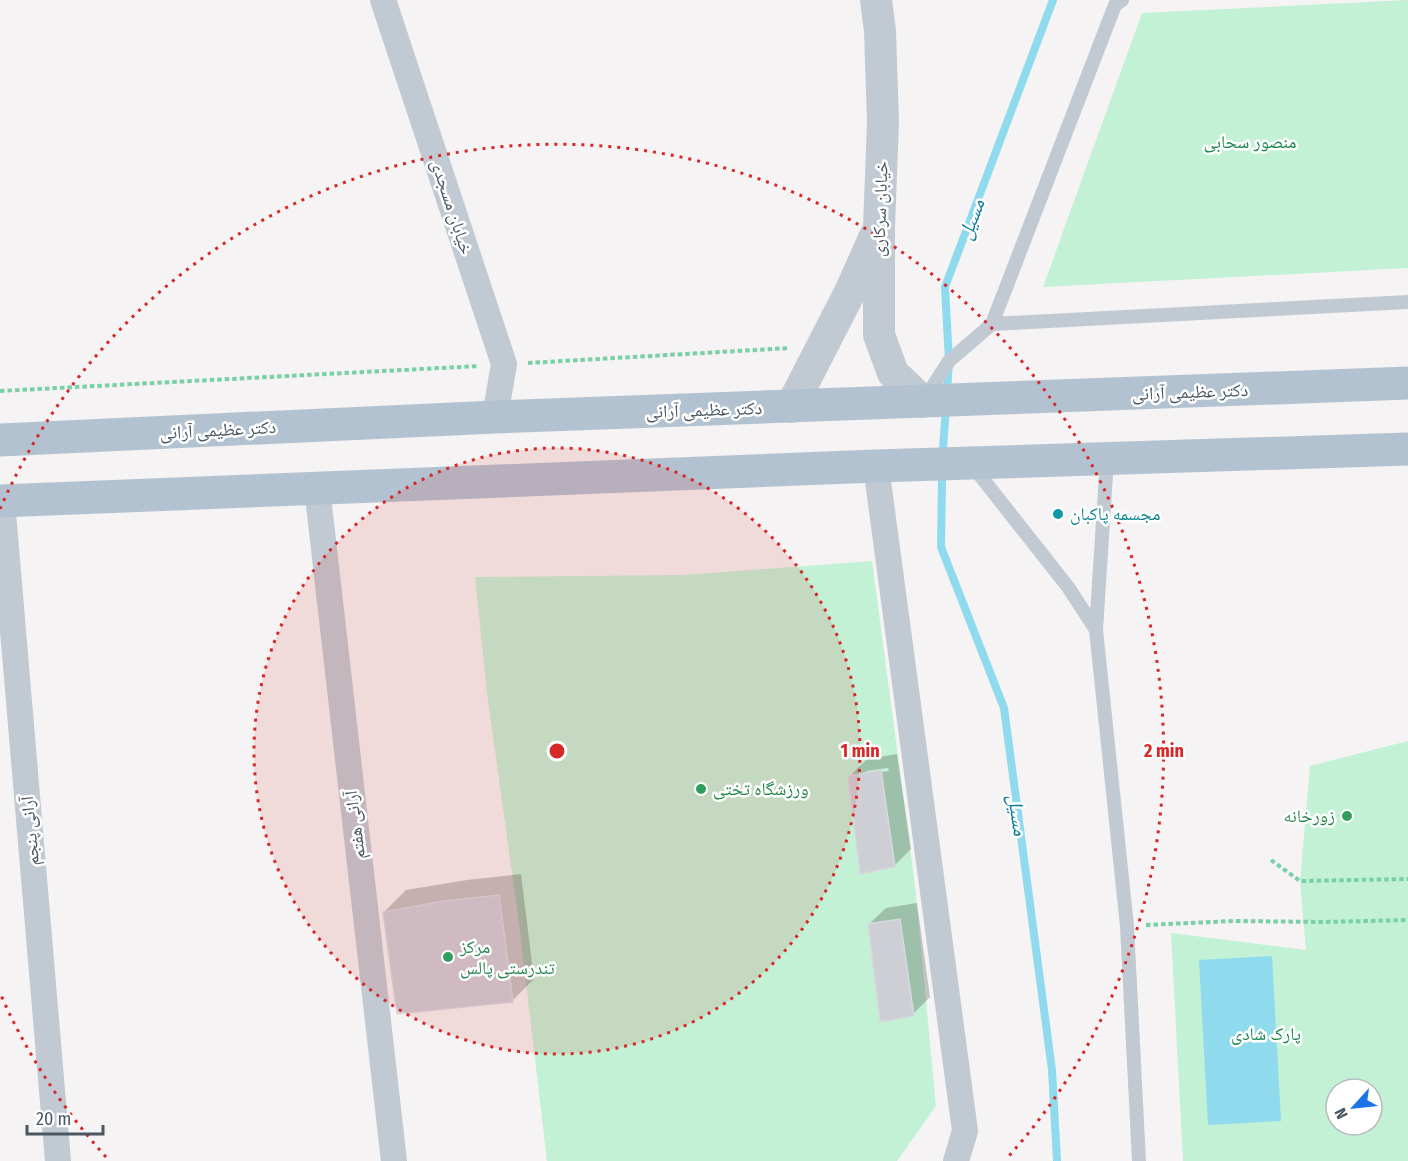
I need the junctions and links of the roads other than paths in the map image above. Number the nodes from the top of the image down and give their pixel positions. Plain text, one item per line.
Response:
1 (383, 0) edge
2 (876, 0) edge
3 (1122, 0) edge
4 (879, 227) junction
5 (1408, 302) edge
6 (992, 324) junction
7 (1408, 383) edge
8 (938, 402) junction
9 (791, 407) junction
10 (495, 417) junction
11 (0, 440) edge
12 (1408, 448) edge
13 (1107, 458) junction
14 (970, 463) junction
15 (876, 466) junction
16 (317, 488) junction
17 (1, 501) edge
18 (1096, 630) junction
19 (58, 1161) edge
20 (394, 1161) edge
21 (956, 1161) edge
22 (1138, 1161) edge

1 - 10 street, خیابان مسجدی
2 - 4 street, خیابان سرکاری
3 - 6 lane
4 - 8 street, خیابان سرکاری
4 - 9 street
5 - 6 lane
6 - 8 lane
7 - 8 main road, دکتر عظیمی آرانی
8 - 9 main road, دکتر عظیمی آرانی
9 - 10 main road, دکتر عظیمی آرانی
10 - 11 main road, دکتر عظیمی آرانی
12 - 13 main road
13 - 14 main road
13 - 18 lane
14 - 15 main road
14 - 18 lane
15 - 16 main road
15 - 21 street
16 - 17 main road
16 - 20 street, آرانی هفتم
17 - 19 street, آرانی پنجم
18 - 22 lane

